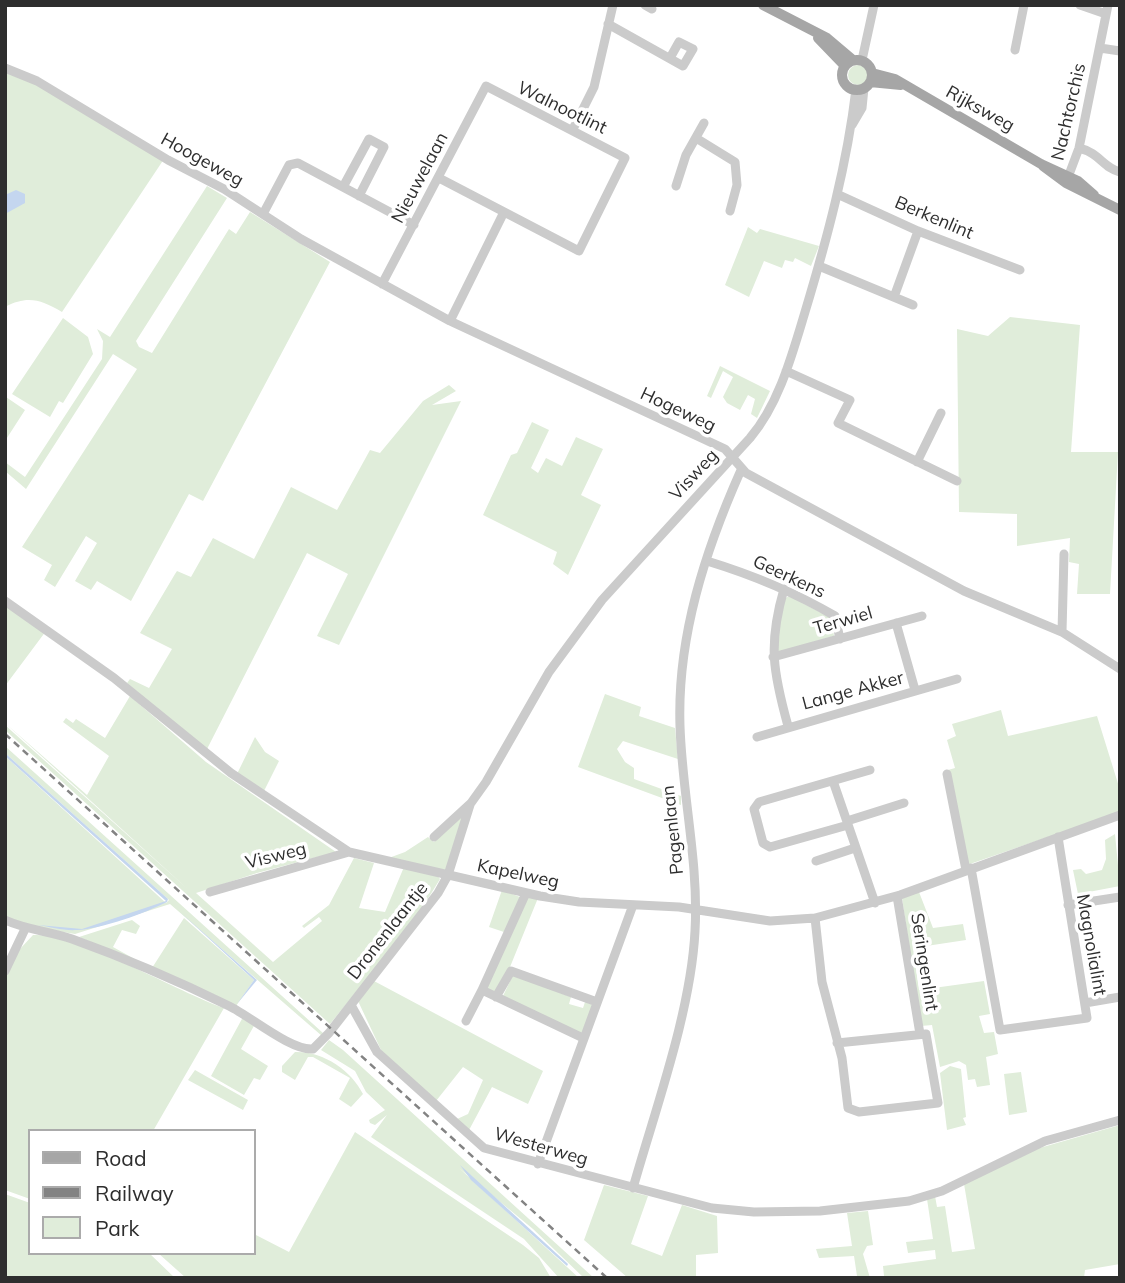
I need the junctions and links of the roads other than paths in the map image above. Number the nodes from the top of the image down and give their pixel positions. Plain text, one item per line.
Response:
1 (613, 5) edge
2 (763, 5) edge
3 (874, 5) edge
4 (1024, 5) edge
5 (1080, 5) edge
6 (1107, 10) edge
7 (608, 24) junction
8 (1100, 48) junction
9 (1015, 50) dead end
10 (1120, 51) edge
11 (670, 58) dead end
12 (854, 62) junction
13 (5, 68) edge
14 (866, 83) junction
15 (486, 86) joint
16 (704, 123) dead end
17 (573, 129) junction
18 (696, 138) junction
19 (1079, 148) junction
20 (1120, 172) edge
21 (439, 178) junction
22 (1068, 179) junction
23 (676, 186) dead end
24 (343, 187) junction
25 (836, 194) junction
26 (359, 196) junction
27 (1120, 210) edge
28 (730, 211) dead end
29 (504, 212) junction
30 (263, 214) junction
31 (414, 225) junction
32 (918, 231) junction
33 (819, 266) junction
34 (1020, 270) dead end
35 (382, 284) junction
36 (894, 297) junction
37 (913, 305) dead end
38 (450, 321) junction
39 (786, 370) junction
40 (941, 413) dead end
41 (732, 457) junction
42 (917, 462) junction
43 (741, 470) junction
44 (957, 481) dead end
45 (1064, 554) dead end
46 (707, 561) junction
47 (784, 589) junction
48 (5, 601) edge
49 (922, 616) dead end
50 (896, 623) junction
51 (1062, 632) junction
52 (840, 639) junction
53 (773, 657) junction
54 (1120, 669) edge
55 (957, 679) dead end
56 (915, 690) junction
57 (788, 726) junction
58 (757, 737) dead end
59 (870, 770) dead end
60 (947, 774) dead end
61 (833, 781) junction
62 (471, 803) junction
63 (904, 803) dead end
64 (1120, 815) edge
65 (847, 823) junction
66 (434, 837) dead end
67 (1058, 837) junction
68 (855, 848) junction
69 (349, 852) junction
70 (816, 861) dead end
71 (969, 869) junction
72 (448, 875) junction
73 (210, 892) dead end
74 (526, 893) junction
75 (897, 896) junction
76 (1120, 897) edge
77 (875, 903) junction
78 (632, 905) junction
79 (1068, 905) junction
80 (696, 909) junction
81 (816, 918) junction
82 (5, 920) edge
83 (25, 929) junction
84 (5, 971) edge
85 (482, 990) junction
86 (496, 997) junction
87 (1120, 997) edge
88 (597, 1002) junction
89 (1085, 1003) junction
90 (351, 1005) junction
91 (466, 1021) dead end
92 (920, 1034) junction
93 (583, 1038) junction
94 (837, 1043) junction
95 (1120, 1120) edge
96 (538, 1164) junction
97 (633, 1188) junction

1 - 7 street
2 - 12 main road
3 - 12 street
4 - 9 street
5 - 6 street
6 - 8 street, Nachtorchis
7 - 11 street
7 - 17 street
8 - 10 street
8 - 19 street, Nachtorchis
12 - 14 main road
12 - 14 main road
13 - 30 street, Hoogeweg
14 - 22 main road, Rijksweg
14 - 25 street, Visweg
15 - 17 street, Walnootlint
15 - 21 street, Nieuwelaan
16 - 18 street
17 - 29 street, Walnootlint
18 - 23 street
18 - 28 street
19 - 20 street
19 - 22 street, Nachtorchis
21 - 29 street
21 - 31 street, Nieuwelaan
22 - 27 main road, Rijksweg
24 - 26 street
24 - 26 street
24 - 30 street
25 - 32 street, Berkenlint
25 - 33 street, Visweg
26 - 31 street
29 - 38 street
30 - 35 street, Hoogeweg
31 - 35 street, Nieuwelaan
32 - 34 street, Berkenlint
32 - 36 street
33 - 36 street
33 - 39 street, Visweg
35 - 38 street, Hogeweg
36 - 37 street
38 - 41 street, Hogeweg
39 - 41 street, Visweg
39 - 42 street
40 - 42 street
41 - 43 street, Hogeweg
41 - 62 street, Visweg
42 - 44 street
43 - 46 street, Pagenlaan
43 - 51 street, Hogeweg
45 - 51 street
46 - 47 street, Geerkens
46 - 80 street, Pagenlaan
47 - 52 street, Geerkens
47 - 53 street
48 - 69 street, Kapelweg
49 - 50 street, Terwiel
50 - 52 street, Terwiel
50 - 56 street
51 - 54 street, Hogeweg
52 - 53 street, Terwiel
53 - 57 street
55 - 56 street, Lange Akker
56 - 57 street, Lange Akker
57 - 58 street, Lange Akker
59 - 61 street
60 - 71 street
61 - 65 street
61 - 65 street
62 - 66 street, Visweg
62 - 72 street, Visweg
63 - 65 street
64 - 67 street, Kapelweg
65 - 68 street
67 - 71 street, Kapelweg
67 - 79 street, Magnolialint
68 - 70 street
68 - 77 street
69 - 72 street, Kapelweg
69 - 73 street, Visweg
71 - 75 street, Kapelweg
71 - 89 street, Magnolialint
72 - 74 street, Kapelweg
72 - 90 street, Dronenlaantje
74 - 78 street, Kapelweg
74 - 85 street
75 - 77 street, Kapelweg
75 - 92 street, Seringenlint
76 - 79 street
77 - 81 street, Kapelweg
78 - 80 street, Kapelweg
78 - 88 street
79 - 89 street, Magnolialint
80 - 81 street, Kapelweg
80 - 97 street, Pagenlaan
81 - 94 street, Seringenlint
82 - 83 street
83 - 84 street
83 - 90 street
85 - 86 street
85 - 91 street
86 - 88 street
86 - 93 street
87 - 89 street
88 - 93 street
90 - 96 street, Westerweg
92 - 94 street, Seringenlint
92 - 94 street, Seringenlint
93 - 96 street
95 - 97 street, Westerweg
96 - 97 street, Westerweg

